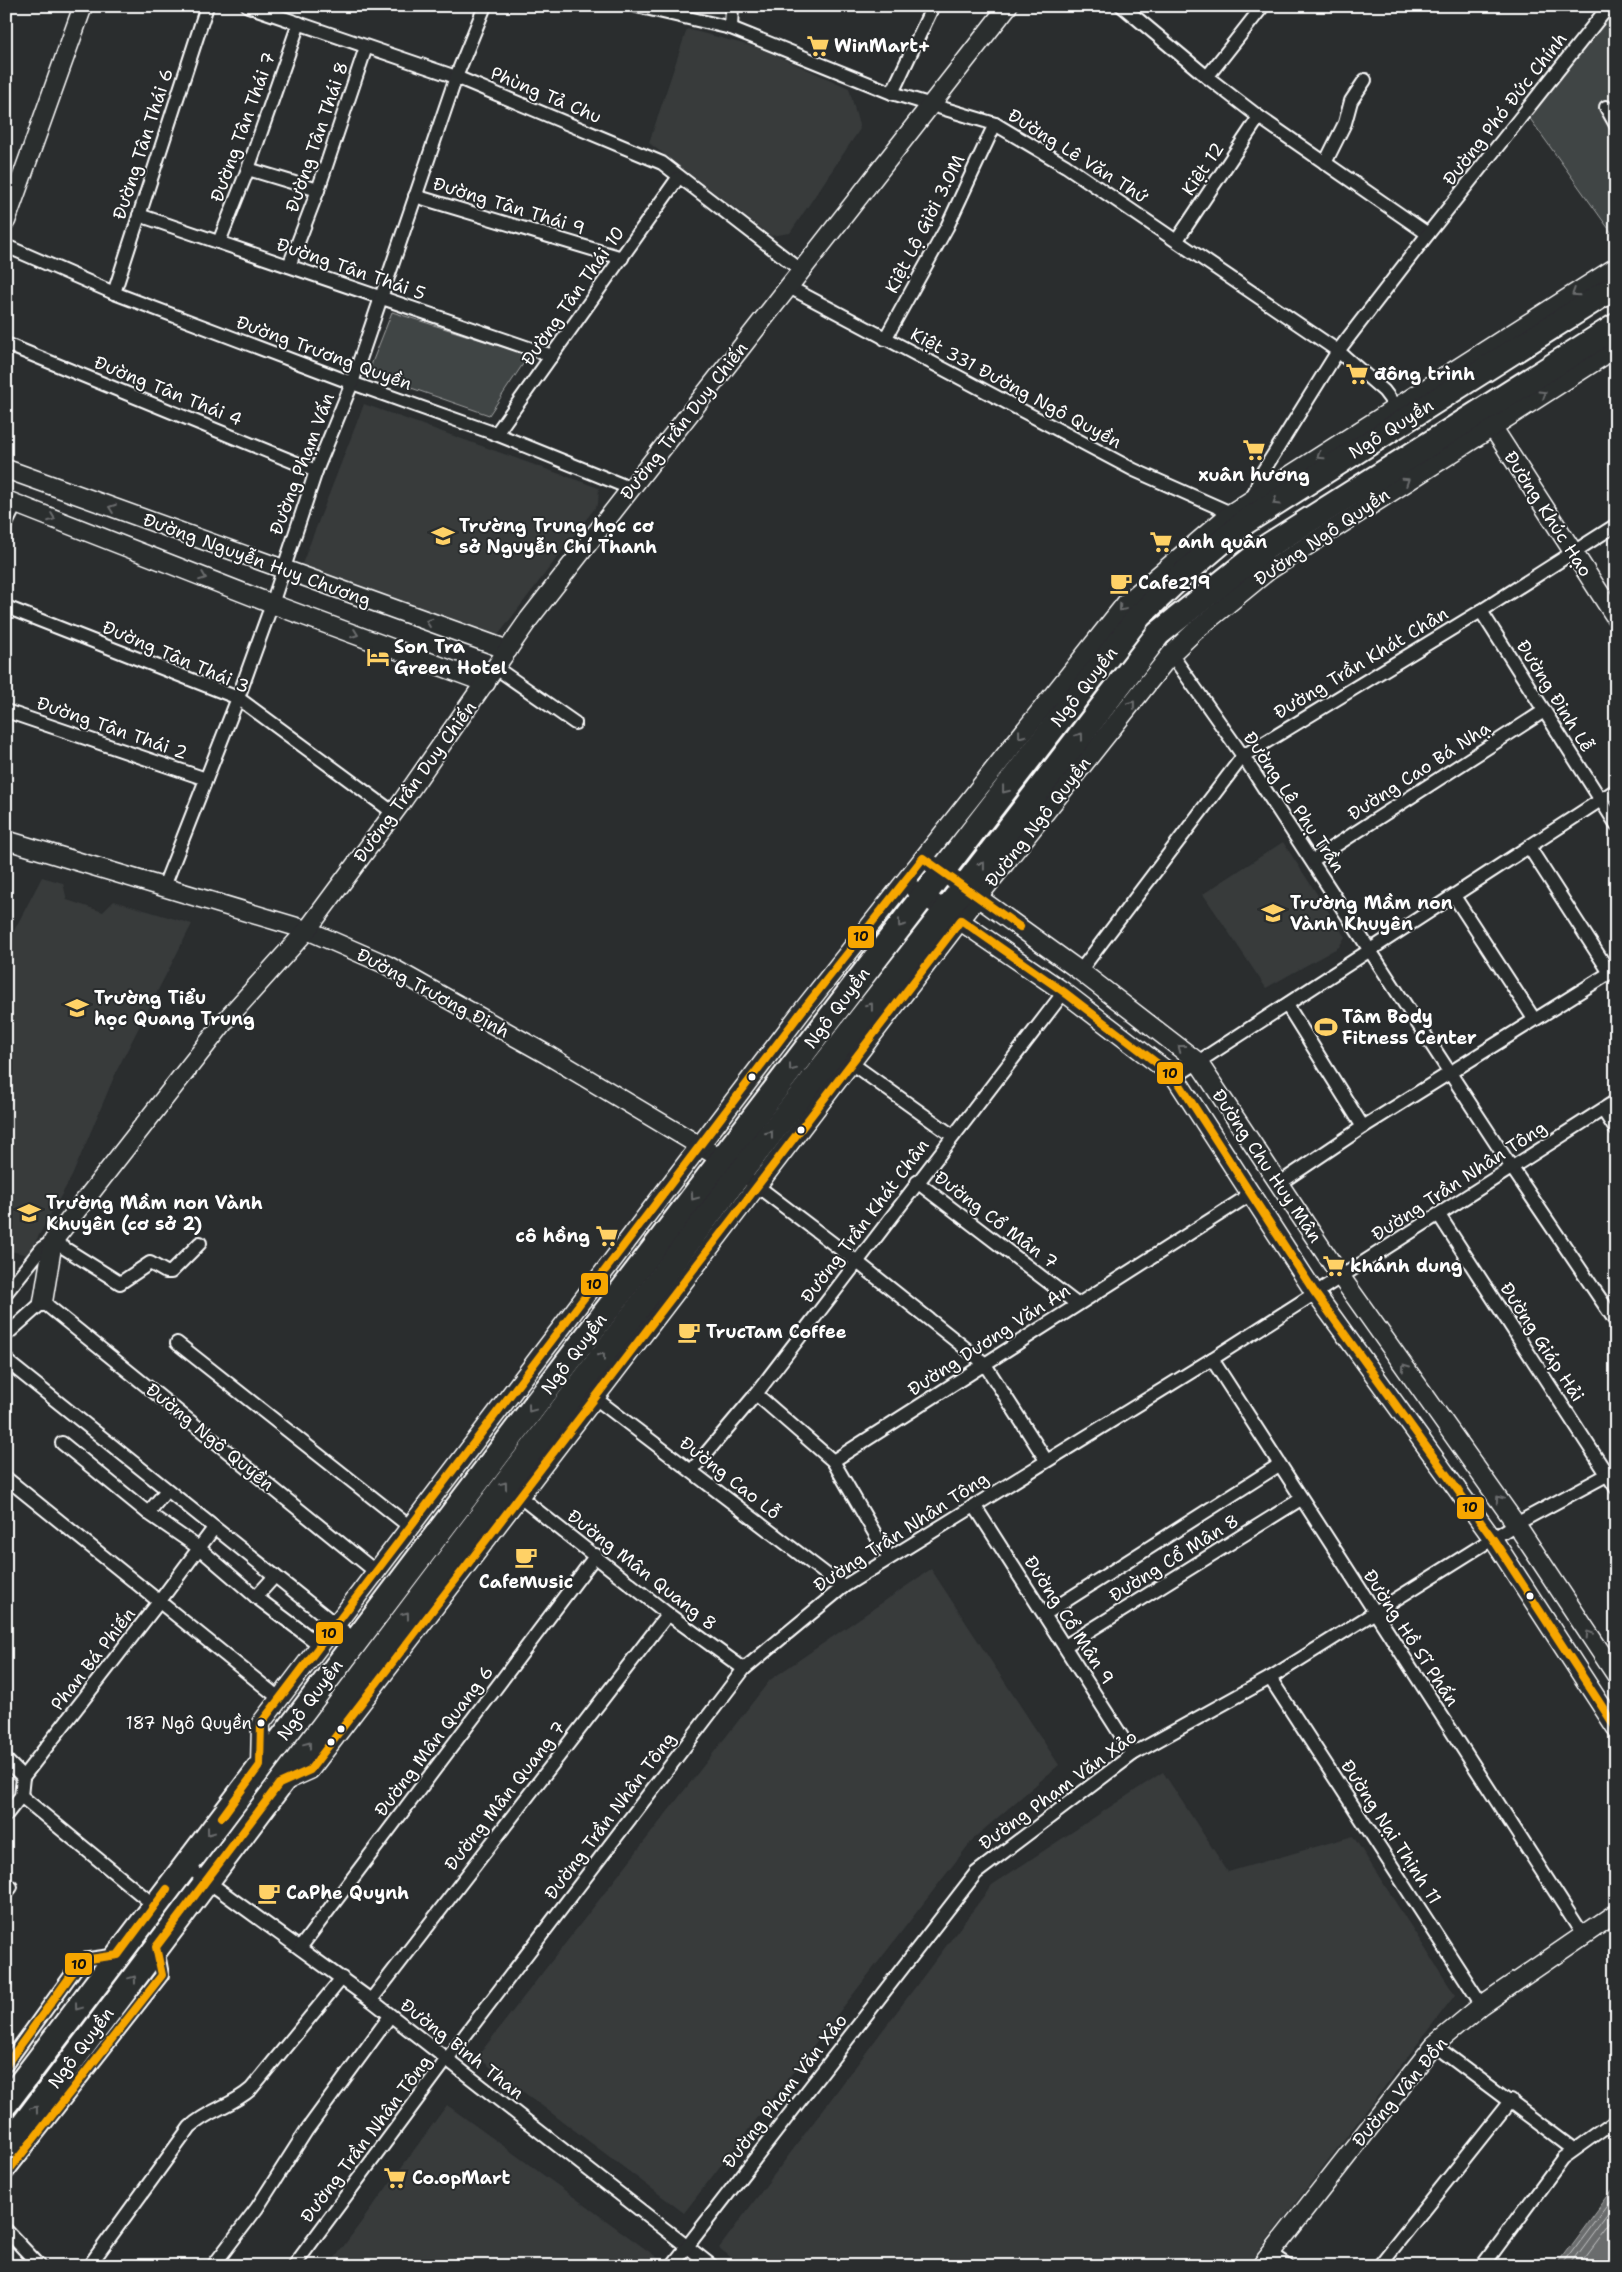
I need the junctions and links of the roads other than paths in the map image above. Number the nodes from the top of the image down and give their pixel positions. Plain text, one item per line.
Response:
1 (83, 6) edge
2 (206, 6) edge
3 (248, 6) edge
4 (485, 6) edge
5 (637, 6) edge
6 (732, 6) edge
7 (933, 6) edge
8 (1008, 6) edge
9 (1122, 6) edge
10 (1609, 6) edge
11 (1264, 7) edge
12 (299, 24) junction
13 (732, 28) junction
14 (366, 47) junction
15 (456, 77) junction
16 (1207, 77) junction
17 (1366, 80) dead end
18 (892, 92) junction
19 (928, 105) junction
20 (1606, 107) dead end
21 (1259, 117) junction
22 (995, 124) junction
23 (1616, 124) edge
24 (1325, 163) junction
25 (248, 169) junction
26 (678, 178) junction
27 (318, 190) junction
28 (415, 196) junction
29 (139, 215) junction
30 (6, 221) edge
31 (1428, 234) junction
32 (1176, 240) junction
33 (219, 242) junction
34 (6, 246) edge
35 (622, 258) junction
36 (290, 266) junction
37 (1616, 267) edge
38 (802, 271) junction
39 (789, 286) junction
40 (1616, 286) edge
41 (114, 293) junction
42 (381, 297) junction
43 (1616, 326) edge
44 (885, 339) junction
45 (6, 344) edge
46 (1616, 348) edge
47 (1338, 351) junction
48 (552, 356) junction
49 (352, 383) junction
50 (1396, 407) junction
51 (1486, 418) junction
52 (496, 434) junction
53 (6, 469) edge
54 (316, 471) junction
55 (632, 489) junction
56 (1252, 498) junction
57 (11, 502) edge
58 (1238, 517) junction
59 (6, 524) edge
60 (1616, 525) edge
61 (1574, 553) junction
62 (282, 570) junction
63 (272, 604) junction
64 (6, 607) edge
65 (1481, 611) junction
66 (1616, 618) edge
67 (508, 650) junction
68 (1171, 654) junction
69 (496, 668) junction
70 (486, 683) junction
71 (238, 698) junction
72 (6, 711) edge
73 (1544, 711) junction
74 (574, 723) dead end
75 (1243, 756) junction
76 (206, 779) junction
77 (1616, 790) edge
78 (1601, 800) junction
79 (394, 813) junction
80 (1616, 824) edge
81 (7, 842) edge
82 (1530, 847) junction
83 (1313, 860) junction
84 (932, 865) junction
85 (904, 882) junction
86 (163, 889) junction
87 (971, 892) junction
88 (923, 895) junction
89 (1454, 896) junction
90 (953, 915) junction
91 (307, 930) junction
92 (1369, 950) junction
93 (1080, 970) junction
94 (1613, 971) edge
95 (1064, 992) junction
96 (1287, 1005) junction
97 (1534, 1019) junction
98 (1198, 1062) junction
99 (851, 1063) junction
100 (1451, 1072) junction
101 (1175, 1077) junction
102 (1616, 1101) edge
103 (1602, 1110) junction
104 (1363, 1127) junction
105 (1616, 1130) edge
106 (952, 1136) junction
107 (700, 1146) junction
108 (1512, 1168) junction
109 (740, 1172) junction
110 (917, 1182) junction
111 (1280, 1183) junction
112 (1251, 1194) junction
113 (1439, 1215) junction
114 (54, 1241) junction
115 (200, 1243) dead end
116 (856, 1261) junction
117 (1341, 1277) junction
118 (6, 1293) edge
119 (1315, 1293) junction
120 (43, 1302) junction
121 (1077, 1304) junction
122 (1616, 1322) edge
123 (6, 1335) edge
124 (177, 1343) dead end
125 (6, 1358) edge
126 (1212, 1359) junction
127 (984, 1363) junction
128 (756, 1394) junction
129 (595, 1398) junction
130 (62, 1443) dead end
131 (1046, 1460) junction
132 (833, 1461) junction
133 (1279, 1465) junction
134 (692, 1470) junction
135 (1611, 1473) edge
136 (6, 1478) edge
137 (1616, 1488) edge
138 (167, 1490) junction
139 (520, 1497) junction
140 (1301, 1499) junction
141 (974, 1505) junction
142 (148, 1513) junction
143 (1516, 1524) junction
144 (410, 1527) junction
145 (214, 1528) junction
146 (1493, 1539) junction
147 (199, 1548) junction
148 (596, 1555) junction
149 (889, 1558) junction
150 (376, 1572) junction
151 (275, 1576) junction
152 (842, 1587) junction
153 (256, 1597) junction
154 (159, 1602) junction
155 (668, 1614) junction
156 (1044, 1614) junction
157 (1375, 1614) junction
158 (337, 1625) junction
159 (355, 1640) junction
160 (321, 1646) junction
161 (1066, 1646) junction
162 (744, 1669) junction
163 (1616, 1675) edge
164 (1270, 1678) junction
165 (280, 1698) junction
166 (1616, 1728) edge
167 (1133, 1754) junction
168 (6, 1760) edge
169 (260, 1765) junction
170 (23, 1776) junction
171 (279, 1784) junction
172 (21, 1796) junction
173 (6, 1815) edge
174 (186, 1865) junction
175 (207, 1880) junction
176 (155, 1906) junction
177 (1616, 1913) edge
178 (1583, 1935) junction
179 (156, 1947) junction
180 (300, 1948) junction
181 (118, 1954) junction
182 (342, 1978) junction
183 (371, 2000) junction
184 (1482, 2005) junction
185 (390, 2016) junction
186 (1434, 2045) junction
187 (447, 2059) junction
188 (6, 2064) edge
189 (8, 2099) edge
190 (1511, 2100) junction
191 (1616, 2120) edge
192 (6, 2148) edge
193 (1573, 2149) junction
194 (6, 2174) edge
195 (6, 2230) edge
196 (687, 2246) junction
197 (1265, 2260) edge
198 (40, 2266) edge
199 (89, 2266) edge
200 (213, 2266) edge
201 (294, 2266) edge
202 (672, 2266) edge
203 (712, 2266) edge
204 (1288, 2266) edge
205 (1379, 2266) edge
206 (1483, 2266) edge

1 - 30 street
2 - 29 street, Đường Tân Thái 6
3 - 12 street, Phùng Tả Chu
4 - 15 street, Đường Phạm Vấn
5 - 13 street, Đường Lê Văn Thứ
6 - 13 street
7 - 18 street
8 - 19 street, Đường Trần Duy Chiến
9 - 16 street
10 - 31 street, Đường Phó Đức Chính
11 - 16 street
12 - 14 street, Phùng Tả Chu
12 - 25 street, Đường Tân Thái 7
13 - 18 street, Đường Lê Văn Thứ
14 - 15 street, Phùng Tả Chu
14 - 27 street, Đường Tân Thái 8
15 - 26 street, Phùng Tả Chu
15 - 28 street, Đường Phạm Vấn
16 - 21 street
17 - 24 street
18 - 19 street, Đường Lê Văn Thứ
19 - 22 street, Đường Lê Văn Thứ
19 - 38 street, Đường Trần Duy Chiến
20 - 23 street
21 - 24 street
21 - 32 street, Kiệt 12
22 - 32 street, Đường Lê Văn Thứ
22 - 44 street, Kiệt Lộ Giời 3.0M
24 - 31 street
25 - 27 street
25 - 33 street, Đường Tân Thái 7
26 - 35 street, Đường Tân Thái 10
26 - 38 street, Phùng Tả Chu
27 - 36 street, Đường Tân Thái 8
28 - 35 street, Đường Tân Thái 9
28 - 42 street, Đường Phạm Vấn
29 - 33 street, Đường Tân Thái 5
29 - 41 street, Đường Tân Thái 6
31 - 47 street, Đường Phó Đức Chính
32 - 47 street, Đường Lê Văn Thứ
33 - 36 street, Đường Tân Thái 5
34 - 41 street, Đường Trương Quyền
35 - 48 street, Đường Tân Thái 10
36 - 42 street, Đường Tân Thái 5
37 -> 50 street
38 - 39 street, Đường Trần Duy Chiến
39 - 44 street, Kiệt 331 Đường Ngô Quyền
39 - 55 street, Đường Trần Duy Chiến
40 -> 58 highway, Ngô Quyền
41 - 49 street, Đường Trương Quyền
42 - 48 street, Đường Tân Thái 5
42 - 49 street, Đường Phạm Vấn
43 - 51 highway, Ngô Quyền
44 - 58 street, Kiệt 331 Đường Ngô Quyền
45 - 54 street, Đường Tân Thái 4
51 -> 46 street, Đường Ngô Quyền
47 - 50 street, Đường Lê Văn Thứ
47 - 56 street, Đường Phó Đức Chính
48 - 52 street, Đường Tân Thái 10
49 - 52 street, Đường Trương Quyền
49 - 54 street, Đường Phạm Vấn
50 -> 56 street
51 - 61 street, Đường Khúc Hạo
68 -> 51 street, Đường Ngô Quyền
87 -> 51 highway, Ngô Quyền
52 - 55 street, Đường Trương Quyền
62 -> 53 street, Đường Nguyễn Huy Chương
54 - 62 street, Đường Phạm Vấn
55 - 67 street, Đường Trần Duy Chiến
56 - 58 street
57 - 59 street
57 -> 63 street, Đường Nguyễn Huy Chương
58 -> 84 highway, Ngô Quyền
60 - 61 street, Đường Trần Khát Chân
61 - 65 street, Đường Trần Khát Chân
61 - 66 street, Đường Khúc Hạo
62 - 63 street, Đường Phạm Vấn
67 -> 62 street, Đường Nguyễn Huy Chương
63 -> 70 street, Đường Nguyễn Huy Chương
63 - 71 street, Đường Phạm Vấn
64 - 71 street, Đường Tân Thái 3
65 - 73 street, Đường Đinh Lễ
65 - 75 street, Đường Trần Khát Chân
67 - 69 street, Đường Trần Duy Chiến
68 - 75 street, Đường Lê Phụ Trần
87 -> 68 street, Đường Ngô Quyền
69 - 70 street, Đường Trần Duy Chiến
69 - 74 street
70 - 79 street, Đường Trần Duy Chiến
71 - 76 street, Đường Phạm Vấn
71 - 79 street, Đường Tân Thái 3
72 - 76 street, Đường Tân Thái 2
73 - 78 street, Đường Đinh Lễ
73 - 83 street, Đường Cao Bá Nhạ
75 - 83 street, Đường Lê Phụ Trần
75 - 93 street, Đường Trần Khát Chân
76 - 86 street, Đường Phạm Vấn
77 - 78 street
78 - 80 street, Đường Đinh Lễ
78 - 82 street
79 - 91 street, Đường Trần Duy Chiến
81 - 86 street, Đường Trương Định
82 - 89 street
82 - 94 street
83 - 92 street, Đường Lê Phụ Trần
84 - 85 street
84 - 87 street, Đường Chu Huy Mân
84 - 88 highway, Ngô Quyền
85 - 88 street, Đường Chu Huy Mân
85 - 107 street
86 - 91 street, Đường Trương Định
87 - 90 highway, Ngô Quyền
87 - 93 street, Đường Chu Huy Mân
88 - 90 street, Đường Chu Huy Mân
88 -> 109 highway, Ngô Quyền
89 - 92 street
89 - 97 street
90 - 95 street, Đường Chu Huy Mân
90 - 99 street
109 -> 90 highway, Ngô Quyền
91 - 107 street, Đường Trương Định
91 - 114 street, Đường Trần Duy Chiến
92 - 96 street
92 - 100 street, Đường Lê Phụ Trần
98 -> 93 street, Đường Chu Huy Mân
94 - 97 street
95 - 101 street, Đường Chu Huy Mân
95 - 106 street, Đường Trần Khát Chân
96 - 98 street
96 - 104 street
97 - 100 street
98 - 101 street
98 - 111 street, Đường Chu Huy Mân
99 - 106 street
99 - 109 street
100 - 104 street
100 - 108 street, Đường Lê Phụ Trần
101 - 112 street, Đường Chu Huy Mân
102 - 103 street, Đường Trần Nhân Tông
103 - 105 street
103 - 108 street, Đường Trần Nhân Tông
104 - 111 street
106 - 110 street, Đường Trần Khát Chân
107 - 109 street, Đường Trương Định
107 - 144 street
108 - 113 street, Đường Trần Nhân Tông
108 - 122 street, Đường Lê Phụ Trần
109 - 116 street
109 - 129 street
109 -> 159 highway, Ngô Quyền
171 -> 109 highway, Ngô Quyền
110 - 116 street, Đường Trần Khát Chân
110 - 121 street, Đường Cổ Mân 7
111 - 117 street, Đường Chu Huy Mân
112 - 119 street, Đường Chu Huy Mân
112 - 121 street, Đường Dương Văn An
113 - 117 street, Đường Trần Nhân Tông
113 - 135 street, Đường Giáp Hải
114 - 115 street
114 - 118 street
114 - 120 street, Đường Trần Duy Chiến
116 - 127 street
116 - 128 street, Đường Trần Khát Chân
117 - 119 street, Đường Trần Nhân Tông
143 -> 117 street, Đường Chu Huy Mân
119 - 126 street, Đường Trần Nhân Tông
119 - 146 street, Đường Chu Huy Mân
120 - 123 street
120 - 150 street, Đường Ngô Quyền
121 - 127 street, Đường Dương Văn An
124 - 144 street
125 - 138 street
126 - 131 street, Đường Trần Nhân Tông
126 - 133 street, Đường Hồ Sĩ Phấn
127 - 131 street
127 - 132 street, Đường Dương Văn An
128 - 132 street
128 - 134 street, Đường Trần Khát Chân
129 - 134 street, Đường Cao Lỗ
129 - 139 street
130 - 142 street
131 - 141 street, Đường Trần Nhân Tông
132 - 149 street
133 - 140 street, Đường Hồ Sĩ Phấn
133 - 156 street, Đường Cổ Mân 8
134 - 152 street, Đường Cao Lỗ
135 - 137 street, Đường Giáp Hải
135 - 143 street, Đường Phạm Văn Xảo
136 - 154 street
138 - 142 street
138 - 145 street
139 - 148 street, Đường Mân Quang 8
139 - 171 street
140 - 157 street, Đường Hồ Sĩ Phấn
140 - 161 street, Đường Cổ Mân 8
141 - 149 street, Đường Trần Nhân Tông
141 - 156 street, Đường Cổ Mân 9
142 - 147 street
143 - 146 street, Đường Phạm Văn Xảo
163 -> 143 street, Đường Chu Huy Mân
144 - 150 street
145 - 147 street, Phan Bá Phiến
145 - 151 street
146 - 157 street, Đường Phạm Văn Xảo
146 - 166 street, Đường Chu Huy Mân
147 - 153 street
147 - 154 street, Phan Bá Phiến
148 - 155 street, Đường Mân Quang 8
148 - 180 street, Đường Mân Quang 6
149 - 152 street, Đường Trần Nhân Tông
150 - 158 street
151 - 153 street
151 - 158 street
152 - 162 street, Đường Trần Nhân Tông
153 - 160 street
154 - 165 street
154 - 170 street, Phan Bá Phiến
155 - 162 street, Đường Mân Quang 8
155 - 183 street, Đường Mân Quang 7
156 - 161 street, Đường Cổ Mân 9
157 - 164 street, Đường Phạm Văn Xảo
157 - 178 street, Đường Hồ Sĩ Phấn
158 - 159 street
158 - 160 street
159 - 169 highway, Ngô Quyền
160 - 165 street
161 - 167 street, Đường Cổ Mân 9
162 - 187 street, Đường Trần Nhân Tông
164 - 167 street, Đường Phạm Văn Xảo
164 - 184 street, Đường Nại Thịnh 11
165 - 169 street
167 - 196 street, Đường Phạm Văn Xảo
168 - 170 street
169 -> 174 highway, Ngô Quyền
170 - 172 street
171 - 175 highway
172 - 173 street
172 - 176 street
174 - 175 street, Đường Bình Than
174 - 176 highway
175 - 179 highway
175 - 180 street, Đường Bình Than
176 - 181 highway
177 - 178 street, Đường Vân Đồn
178 - 184 street, Đường Vân Đồn
192 -> 179 highway, Ngô Quyền
179 - 194 street
180 - 182 street, Đường Bình Than
181 - 188 street
181 -> 189 highway, Ngô Quyền
182 - 183 street, Đường Bình Than
182 - 199 street
183 - 185 street, Đường Bình Than
184 - 186 street, Đường Vân Đồn
185 - 187 street, Đường Bình Than
185 - 200 street
186 - 190 street
186 - 197 street, Đường Vân Đồn
187 - 196 street, Đường Bình Than
187 - 201 street, Đường Trần Nhân Tông
190 - 193 street
190 - 205 street
191 - 193 street
193 - 206 street
195 - 198 street
196 - 202 street, Đường Phạm Văn Xảo
196 - 203 street, Đường Bình Than
197 - 204 street

